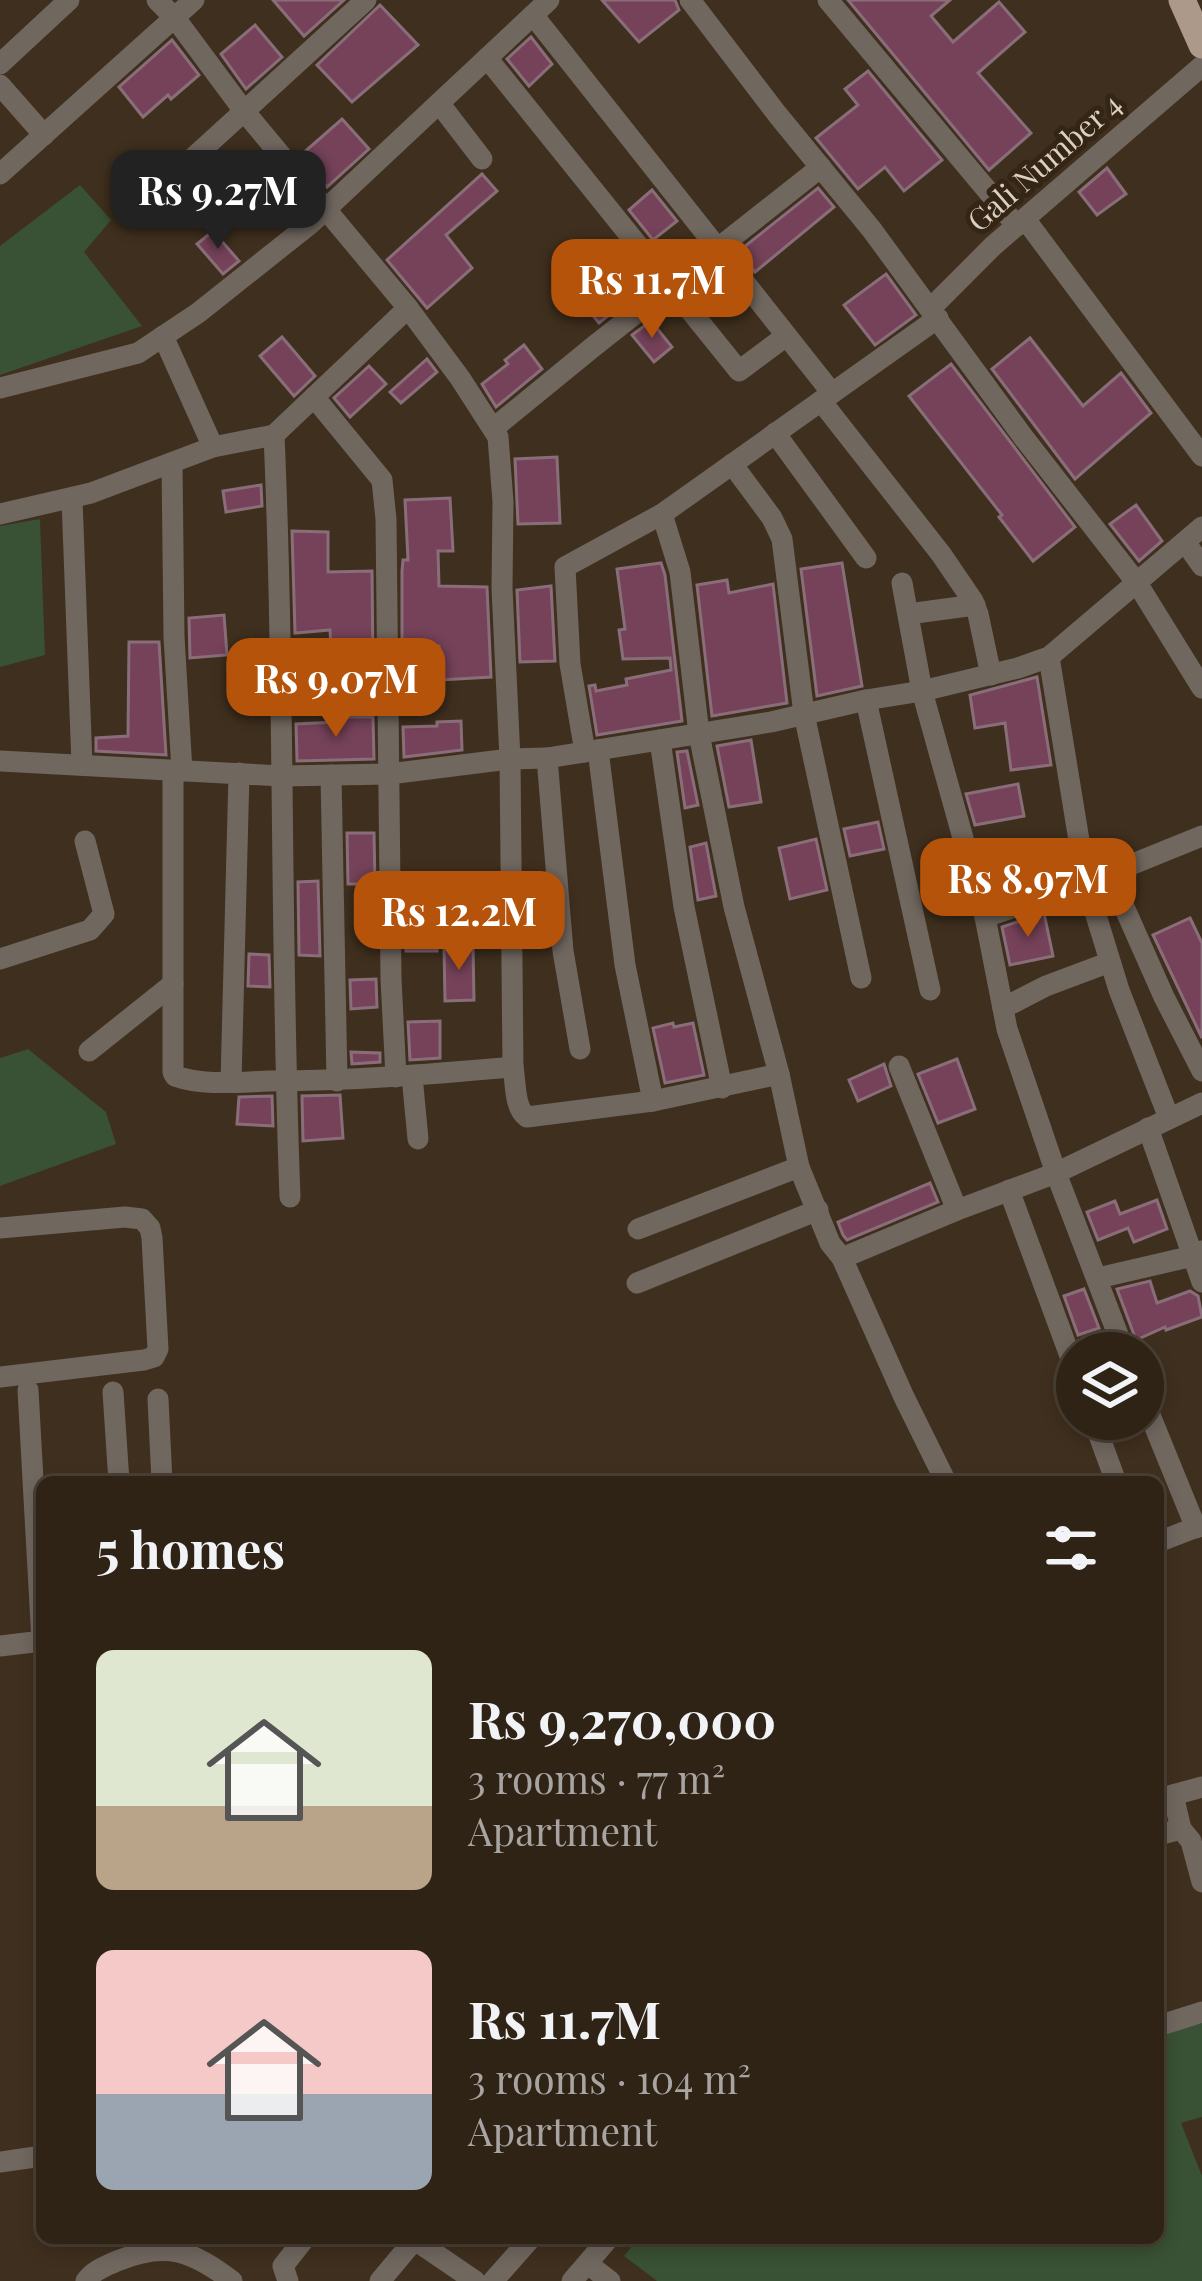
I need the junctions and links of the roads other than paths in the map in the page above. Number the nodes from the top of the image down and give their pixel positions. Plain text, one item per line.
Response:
1 (69, 0) edge
2 (158, 0) edge
3 (194, 0) edge
4 (366, 0) edge
5 (690, 0) edge
6 (828, 0) edge
7 (1182, 0) edge
8 (541, 7) edge
9 (175, 18) junction
10 (1202, 45) edge
11 (487, 58) junction
12 (0, 64) edge
13 (1202, 66) edge
14 (0, 85) edge
15 (439, 103) junction
16 (244, 111) junction
17 (44, 135) junction
18 (482, 159) dead end
19 (821, 167) junction
20 (0, 174) edge
21 (138, 208) dead end
22 (325, 208) junction
23 (1021, 223) junction
24 (718, 250) junction
25 (671, 286) junction
26 (408, 308) junction
27 (935, 313) junction
28 (163, 336) junction
29 (786, 336) junction
30 (0, 388) edge
31 (314, 397) junction
32 (826, 397) junction
33 (494, 428) junction
34 (775, 433) junction
35 (274, 434) junction
36 (213, 447) junction
37 (1202, 455) edge
38 (172, 463) junction
39 (732, 464) junction
40 (72, 499) junction
41 (0, 514) edge
42 (662, 514) junction
43 (1193, 534) edge
44 (866, 558) dead end
45 (1202, 566) edge
46 (902, 583) dead end
47 (1137, 584) junction
48 (975, 605) junction
49 (908, 614) junction
50 (1049, 657) junction
51 (991, 674) junction
52 (1202, 688) edge
53 (922, 691) junction
54 (866, 700) junction
55 (804, 714) junction
56 (699, 734) junction
57 (660, 740) junction
58 (592, 751) junction
59 (547, 758) junction
60 (510, 759) junction
61 (0, 761) edge
62 (82, 765) junction
63 (177, 771) junction
64 (239, 772) junction
65 (389, 774) junction
66 (331, 775) junction
67 (282, 776) junction
68 (1202, 836) edge
69 (85, 841) dead end
70 (1109, 873) junction
71 (1086, 883) junction
72 (985, 917) junction
73 (0, 959) edge
74 (1110, 962) junction
75 (861, 978) dead end
76 (173, 984) junction
77 (930, 990) dead end
78 (1003, 1008) junction
79 (580, 1049) dead end
80 (89, 1051) dead end
81 (899, 1066) dead end
82 (514, 1067) junction
83 (1202, 1071) edge
84 (779, 1074) junction
85 (404, 1077) junction
86 (286, 1081) junction
87 (338, 1081) junction
88 (231, 1082) junction
89 (722, 1088) junction
90 (652, 1101) junction
91 (1202, 1103) edge
92 (1169, 1118) junction
93 (1148, 1128) junction
94 (418, 1139) dead end
95 (799, 1167) junction
96 (1057, 1173) junction
97 (1009, 1190) junction
98 (290, 1196) dead end
99 (818, 1210) junction
100 (957, 1210) junction
101 (0, 1228) edge
102 (638, 1229) dead end
103 (1197, 1253) edge
104 (842, 1258) junction
105 (1098, 1278) junction
106 (1202, 1282) edge
107 (637, 1283) dead end
108 (1061, 1332) edge
109 (1117, 1332) edge
110 (0, 1377) edge
111 (28, 1390) dead end
112 (113, 1392) dead end
113 (158, 1399) dead end
114 (1101, 1440) edge
115 (1161, 1440) edge
116 (119, 1476) edge
117 (162, 1476) edge
118 (943, 1476) edge
119 (1114, 1476) edge
120 (1199, 1527) edge
121 (36, 1533) edge
122 (1164, 1540) edge
123 (36, 1642) edge
124 (0, 1646) edge
125 (1202, 1787) edge
126 (1166, 1797) edge
127 (1181, 1829) junction
128 (1164, 1833) edge
129 (1202, 1882) edge
130 (1202, 2012) edge
131 (1164, 2024) edge
132 (36, 2157) edge
133 (0, 2162) edge
134 (300, 2244) edge
135 (413, 2244) edge
136 (423, 2244) edge
137 (526, 2244) edge
138 (603, 2244) edge
139 (580, 2273) edge
140 (392, 2277) edge
141 (226, 2280) edge
142 (86, 2281) edge
143 (288, 2281) edge
144 (475, 2281) edge
145 (494, 2281) edge
146 (610, 2281) edge

1 - 12 street
2 - 9 street
3 - 9 street
4 - 16 street
5 - 19 street
6 - 23 street
7 - 10 main road
8 - 11 street
8 - 24 street
9 - 16 street
9 - 17 street
11 - 15 street
11 - 25 street
13 - 23 street, Gali Number 4
14 - 17 street
15 - 18 street
15 - 22 street
16 - 21 street
16 - 22 street
17 - 20 street
19 - 24 street
19 - 27 street
22 - 26 street
22 - 28 street
23 - 27 street, Gali Number 4
23 - 37 street
24 - 25 street
24 - 29 street
25 - 29 street
25 - 33 street
26 - 31 street
26 - 33 street
27 - 32 street, Gali Number 4
27 - 47 street
28 - 30 street
28 - 36 street
29 - 32 street
31 - 35 street
31 - 65 street
32 - 34 street, Gali Number 4
32 - 48 street
33 - 60 street
34 - 39 street, Gali Number 4
34 - 44 street
35 - 36 street
35 - 67 street
36 - 38 street
38 - 40 street
38 - 63 street
39 - 42 street, Gali Number 4
39 - 55 street
40 - 41 street
40 - 62 street
42 - 56 street
42 - 58 street, Gali Number 4
43 - 45 street
43 - 47 street
46 - 49 street
47 - 50 street
47 - 52 street
48 - 49 street
48 - 51 street
49 - 53 street
50 - 51 street
50 - 71 street
51 - 53 street
53 - 54 street
53 - 72 street
54 - 55 street
54 - 77 street
55 - 56 street
55 - 75 street
56 - 57 street
56 - 84 street
57 - 58 street
57 - 89 street
58 - 59 street
58 - 90 street
59 - 60 street
59 - 79 street
60 - 65 street
60 - 82 street
61 - 62 street
62 - 63 street
63 - 64 street
63 - 76 street
64 - 67 street
64 - 88 street
65 - 66 street
65 - 85 street
66 - 67 street
66 - 87 street
67 - 86 street
68 - 70 street
69 - 73 street
70 - 71 street
70 - 83 street
71 - 72 street
71 - 74 street
72 - 78 street
74 - 78 street
74 - 92 street
76 - 80 street
76 - 88 street
78 - 96 street
81 - 100 street
82 - 85 street
82 - 90 street
84 - 89 street
84 - 95 street
85 - 87 street
85 - 94 street
86 - 87 street
86 - 88 street
86 - 98 street
89 - 90 street
91 - 92 street
92 - 93 street
93 - 96 street
93 - 103 street
95 - 99 street
95 - 102 street
96 - 97 street
96 - 105 street
97 - 100 street
97 - 108 street
99 - 104 street
99 - 107 street
100 - 104 street
101 - 110 street
103 - 105 street
103 - 106 street
104 - 118 street
105 - 109 street
111 - 121 street
112 - 116 street
113 - 117 street
114 - 119 street
115 - 120 street
120 - 122 street
123 - 124 street
125 - 126 street
126 - 127 street
127 - 128 street
127 - 129 street
130 - 131 street
132 - 133 street
134 - 143 street
135 - 140 street
136 - 144 street
137 - 145 street
138 - 139 street
139 - 146 street
141 - 142 street

